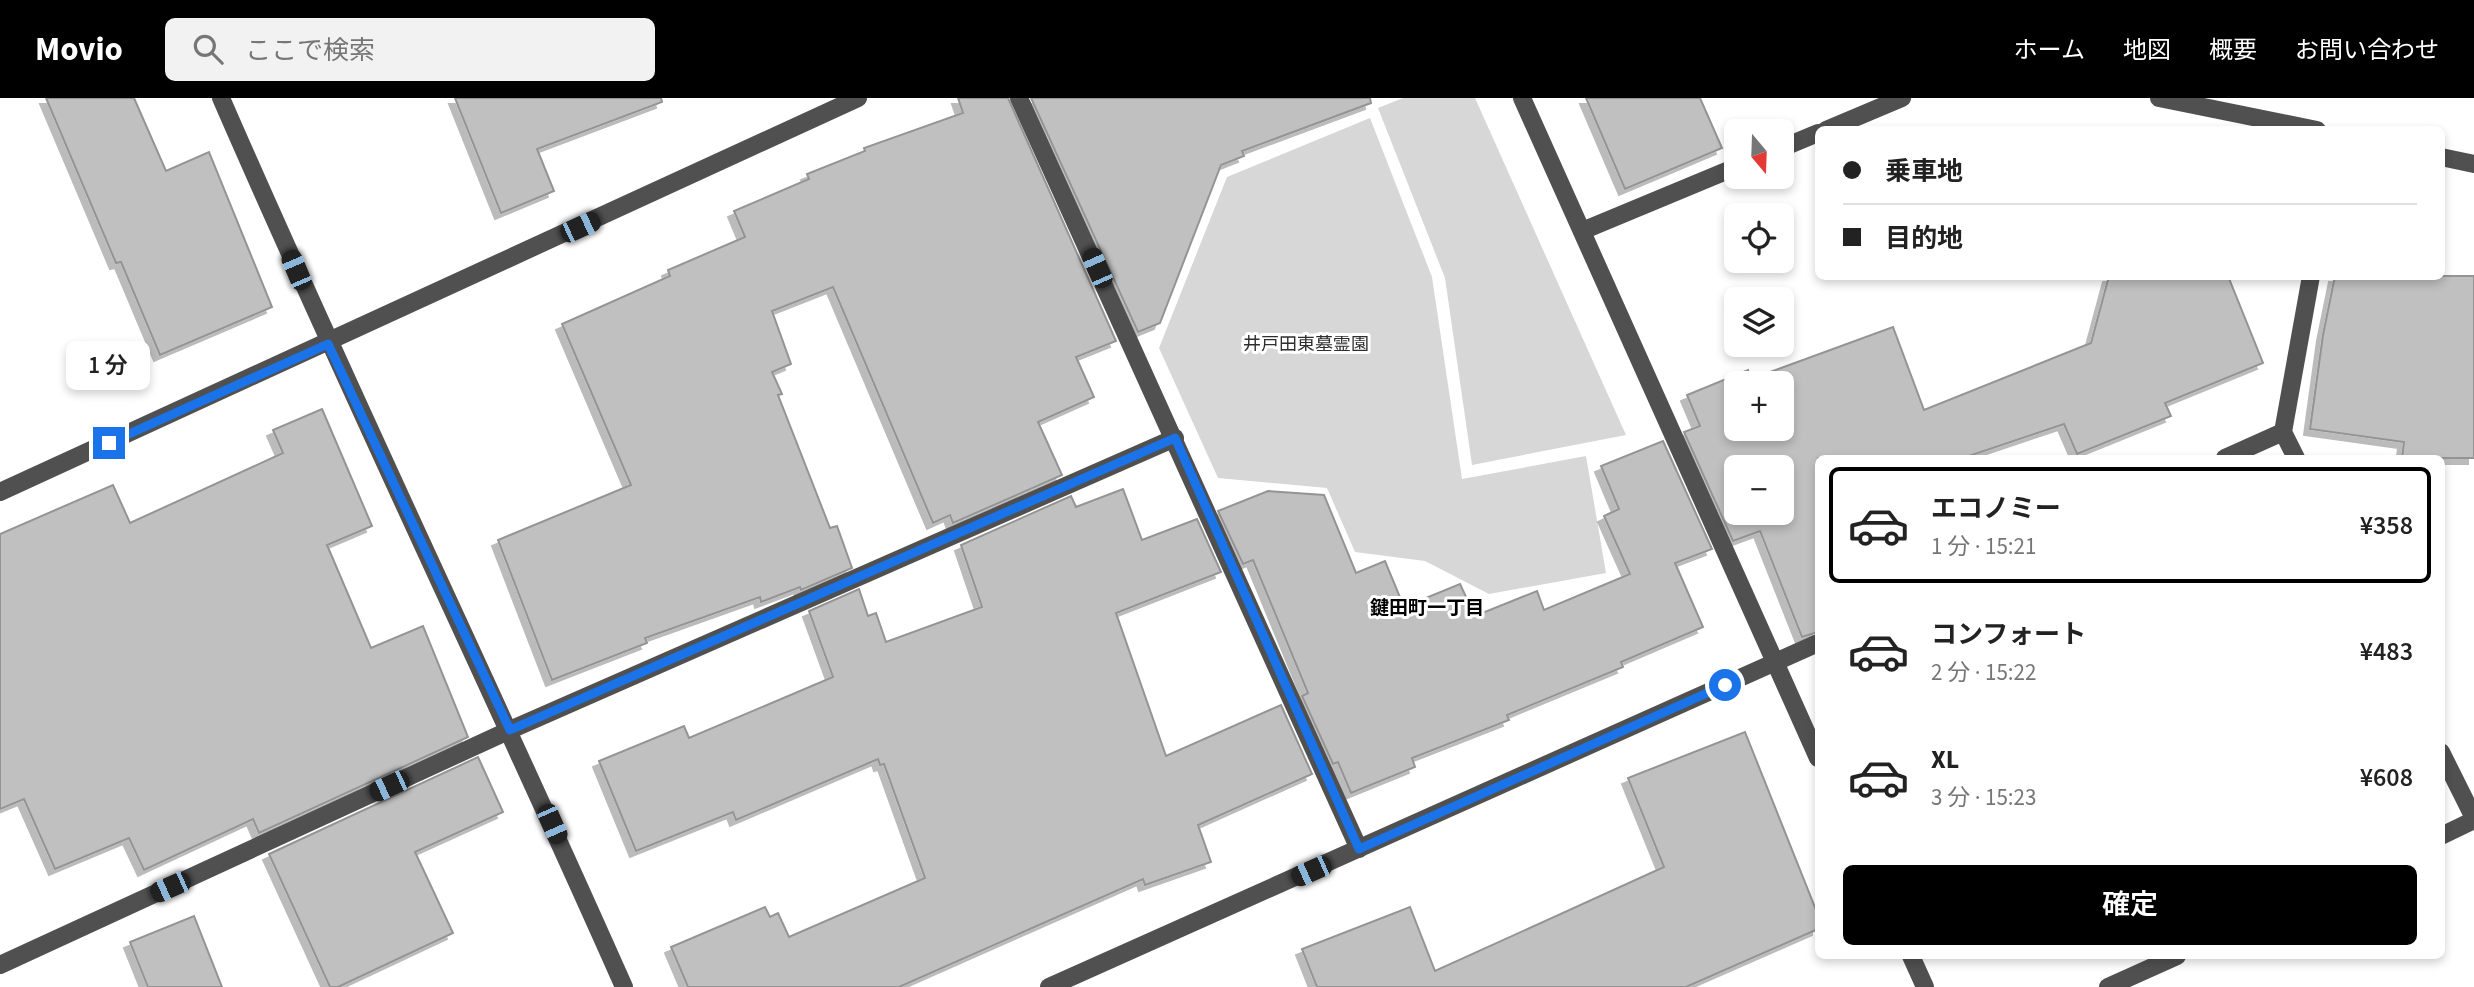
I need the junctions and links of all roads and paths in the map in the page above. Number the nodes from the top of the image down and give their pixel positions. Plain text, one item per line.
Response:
1 (221, 98) edge
2 (858, 98) edge
3 (1019, 98) edge
4 (1522, 98) edge
5 (1902, 98) edge
6 (2160, 98) edge
7 (1836, 126) edge
8 (2297, 126) edge
9 (1815, 134) edge
10 (1794, 143) edge
11 (2445, 158) edge
12 (2474, 164) edge
13 (1724, 172) edge
14 (1582, 231) junction
15 (2310, 280) edge
16 (328, 344) junction
17 (2283, 432) junction
18 (1175, 438) junction
19 (2232, 455) edge
20 (2294, 455) edge
21 (0, 492) edge
22 (1815, 644) edge
23 (1774, 664) junction
24 (510, 730) junction
25 (1815, 752) edge
26 (2445, 760) edge
27 (2474, 819) edge
28 (2445, 834) edge
29 (1359, 849) junction
30 (1912, 959) edge
31 (2170, 959) edge
32 (0, 965) edge
33 (624, 987) edge
34 (1049, 987) edge
35 (1925, 987) edge
36 (2108, 987) edge

1 - 16 street
2 - 16 street
3 - 18 street
4 - 14 street
5 - 7 street
6 - 8 street
9 - 10 street
11 - 12 street
13 - 14 street
14 - 23 street
15 - 17 street
16 - 21 street
16 - 24 street
17 - 19 street
17 - 20 street
18 - 24 street
18 - 29 street
22 - 23 street
23 - 25 street
23 - 29 street
24 - 32 street
24 - 33 street
26 - 27 street
27 - 28 street
29 - 34 street
30 - 35 street
31 - 36 street

